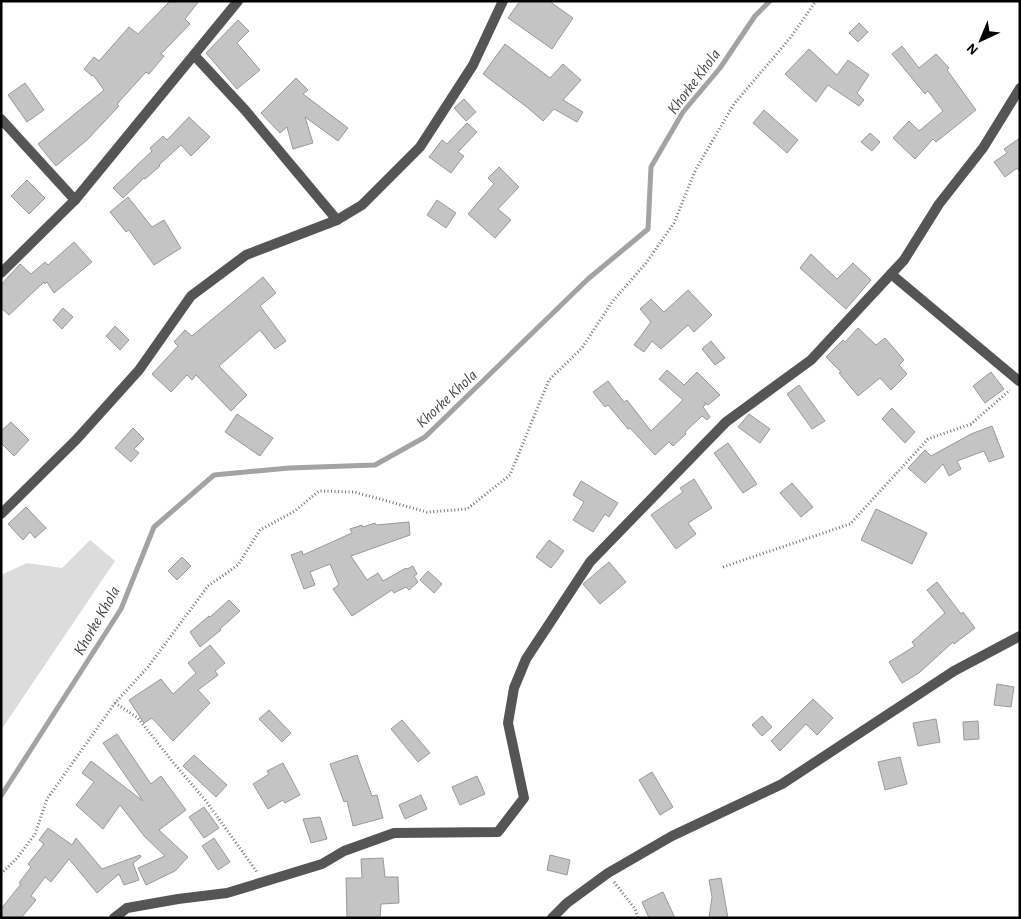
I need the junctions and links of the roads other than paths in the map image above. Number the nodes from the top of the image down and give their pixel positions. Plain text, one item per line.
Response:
1 (238, 1) edge
2 (503, 1) edge
3 (194, 55) junction
4 (1020, 88) edge
5 (1, 119) edge
6 (75, 200) junction
7 (338, 220) junction
8 (1, 273) edge
9 (891, 274) junction
10 (1019, 381) edge
11 (1, 514) edge
12 (1020, 636) edge
13 (114, 918) edge
14 (552, 918) edge

1 - 3 street
2 - 7 street
3 - 6 street
3 - 7 street
4 - 9 street
5 - 6 street
6 - 8 street
7 - 11 street
9 - 10 street
9 - 13 street
12 - 14 street

